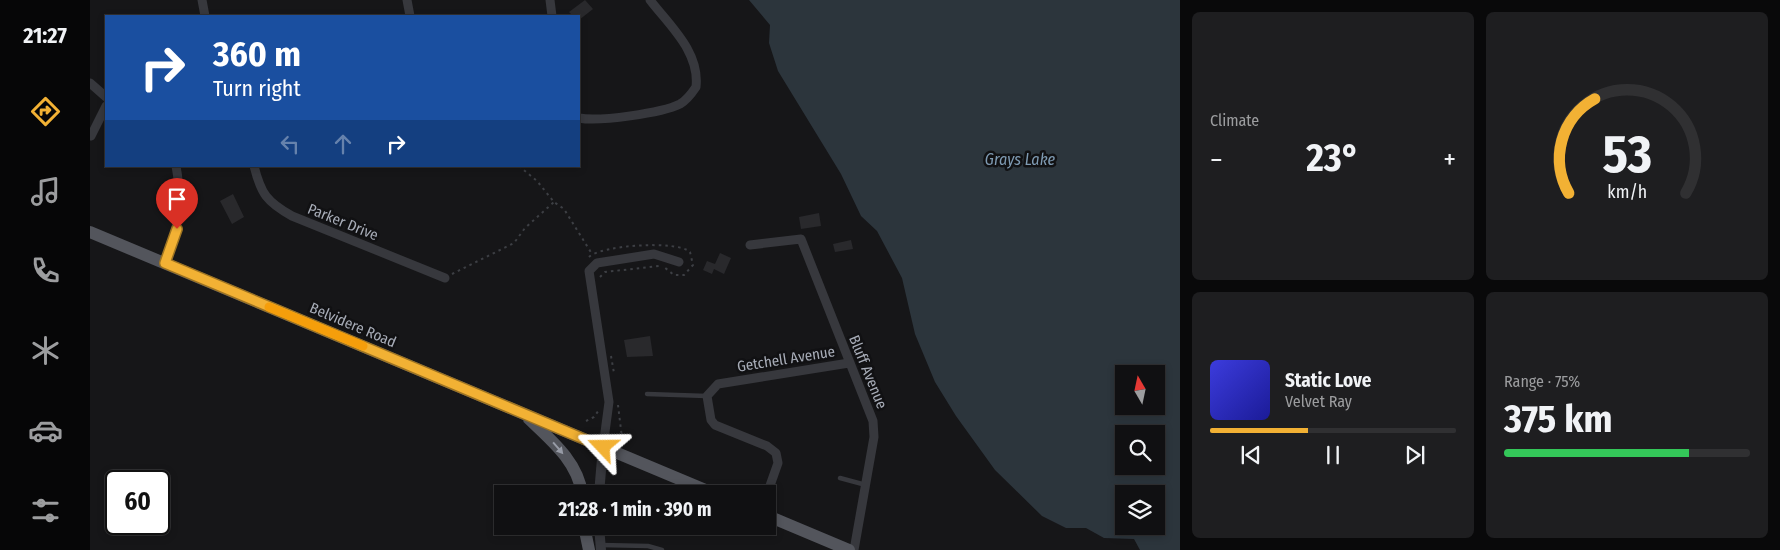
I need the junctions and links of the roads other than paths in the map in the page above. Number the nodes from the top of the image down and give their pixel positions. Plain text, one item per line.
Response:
1 (202, 0) edge
2 (407, 0) edge
3 (550, 0) edge
4 (650, 0) edge
5 (205, 15) edge
6 (410, 15) edge
7 (552, 15) edge
8 (90, 83) edge
9 (105, 96) edge
10 (105, 108) edge
11 (580, 118) edge
12 (90, 136) edge
13 (176, 167) edge
14 (254, 167) edge
15 (90, 232) edge
16 (750, 245) dead end
17 (678, 262) dead end
18 (165, 263) junction
19 (445, 278) road end
20 (849, 363) junction
21 (647, 394) dead end
22 (707, 396) junction
23 (524, 414) junction
24 (603, 447) junction
25 (840, 478) dead end
26 (866, 484) junction
27 (579, 485) edge
28 (601, 485) edge
29 (694, 485) edge
30 (770, 485) edge
31 (776, 519) edge
32 (586, 535) edge
33 (600, 535) edge
34 (601, 548) edge
35 (589, 550) edge
36 (662, 550) edge
37 (849, 550) edge
38 (854, 550) edge

1 - 5 street
2 - 6 street
3 - 7 street
4 - 11 street
8 - 9 street
10 - 12 street
13 - 18 street
14 - 19 street, Parker Drive
15 - 18 main road, Belvidere Road
16 - 20 street, Bluff Avenue
17 - 24 street
18 - 23 main road, Belvidere Road
20 - 22 street, Getchell Avenue
20 - 26 street, Bluff Avenue
21 - 22 lane
22 - 30 street
23 - 24 main road, Belvidere Road
23 -> 27 main road
24 - 28 street
24 - 29 main road, Belvidere Road
25 - 26 lane
26 - 38 street, Bluff Avenue
31 - 37 main road
32 - 35 main road
33 - 34 street
34 - 36 lane

